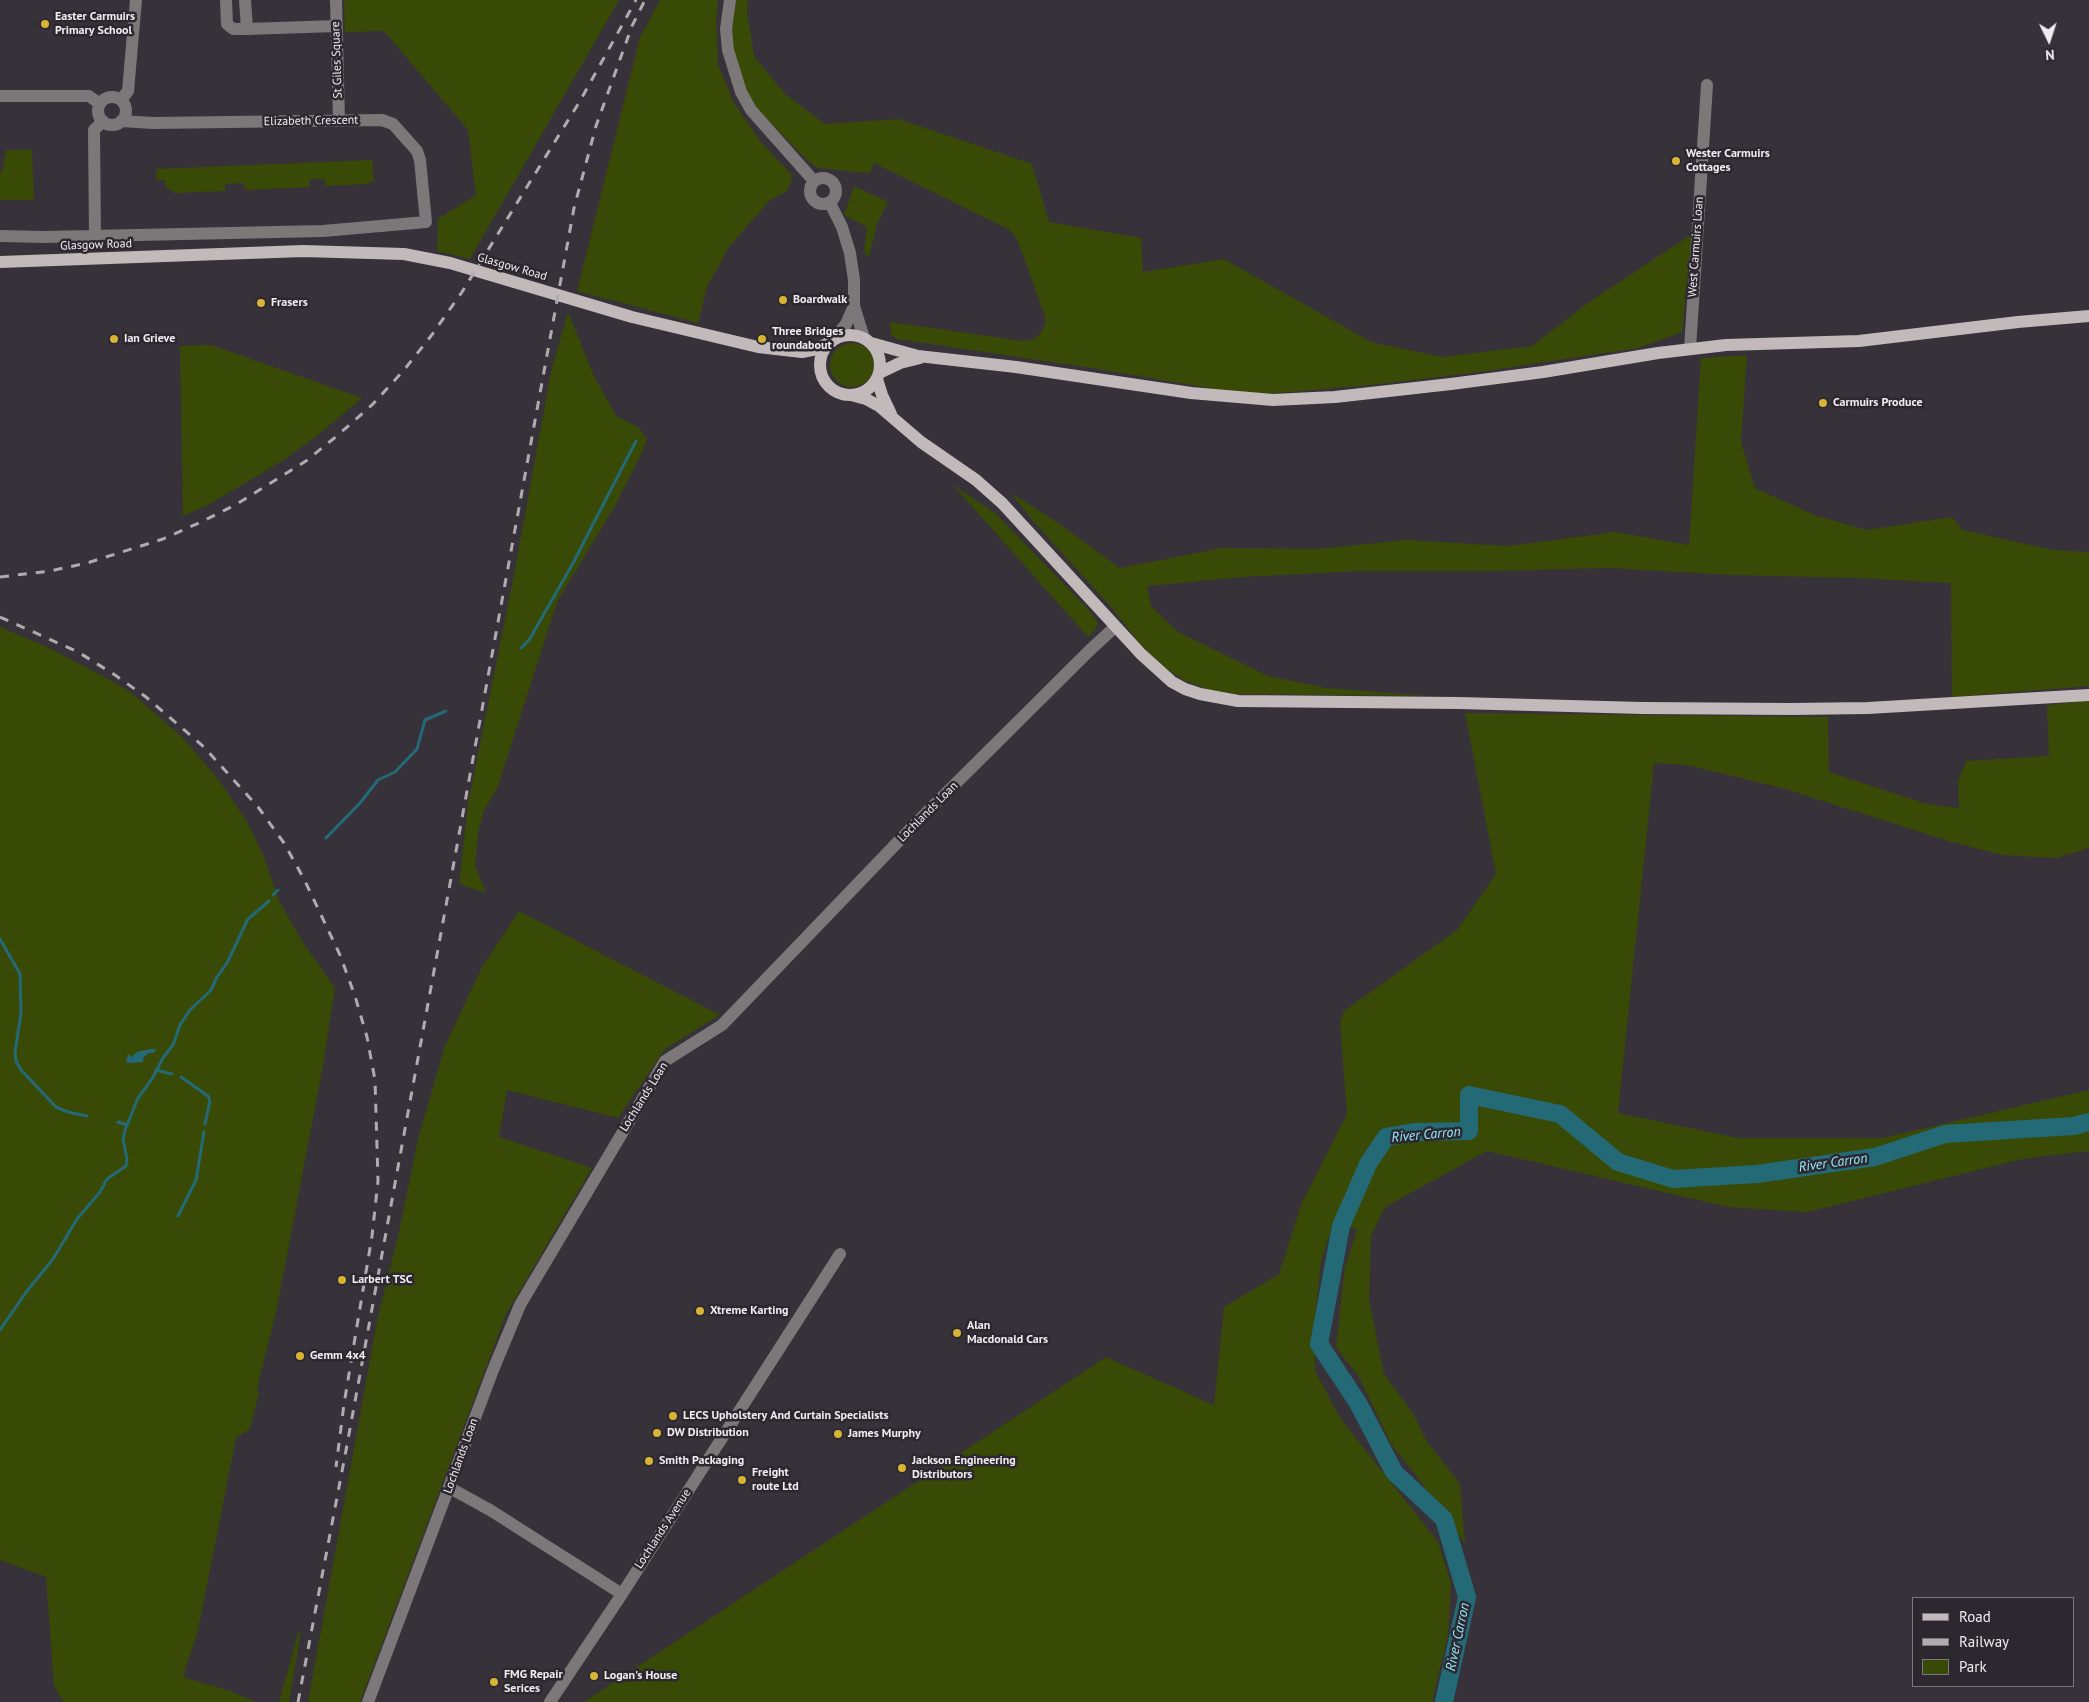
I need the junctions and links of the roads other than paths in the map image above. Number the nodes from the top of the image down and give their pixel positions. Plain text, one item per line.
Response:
1 (136, 0) edge
2 (226, 0) edge
3 (245, 0) edge
4 (336, 0) edge
5 (730, 0) edge
6 (336, 26) junction
7 (247, 29) junction
8 (1707, 84) dead end
9 (0, 96) edge
10 (121, 100) junction
11 (100, 104) junction
12 (339, 120) junction
13 (103, 121) junction
14 (121, 121) junction
15 (814, 181) junction
16 (830, 203) junction
17 (426, 222) joint
18 (223, 233) junction
19 (0, 236) edge
20 (95, 236) junction
21 (224, 253) junction
22 (0, 262) edge
23 (854, 306) junction
24 (2089, 316) edge
25 (832, 341) junction
26 (868, 341) junction
27 (1690, 349) junction
28 (787, 351) junction
29 (930, 358) junction
30 (821, 372) junction
31 (878, 376) junction
32 (851, 395) junction
33 (899, 424) junction
34 (1115, 627) junction
35 (2089, 695) edge
36 (840, 1254) dead end
37 (450, 1488) junction
38 (622, 1594) junction
39 (368, 1702) edge
40 (550, 1702) edge

1 - 10 street
2 - 7 street
3 - 7 street
4 - 6 street, St Giles Square
5 - 15 street
6 - 7 street
6 - 12 street, St Giles Square
8 - 27 street, West Carmuirs Loan
9 - 11 street
10 - 11 street
10 - 14 street
11 - 13 street
12 - 14 street, Elizabeth Crescent
12 - 17 street, Elizabeth Crescent
13 - 14 street
13 - 20 street
15 - 16 street
15 - 16 street
16 - 23 street
17 - 18 street, Glasgow Road
18 - 20 street, Glasgow Road
18 - 21 street
19 - 20 street, Glasgow Road
21 - 22 main road, Glasgow Road
21 - 28 main road, Glasgow Road
23 - 25 street
23 - 26 street
24 - 27 main road
25 - 26 main road
25 - 28 main road
25 - 30 main road
26 - 29 main road
26 - 31 main road
27 - 29 main road
28 - 30 main road
29 - 31 main road
30 - 32 main road
31 - 32 main road
31 - 33 main road
32 - 33 main road
33 - 34 main road
34 - 35 main road
34 - 37 street, Lochlands Loan
36 - 38 street, Lochlands Avenue
37 - 38 street
37 - 39 street, Lochlands Loan
38 - 40 street, Lochlands Avenue

